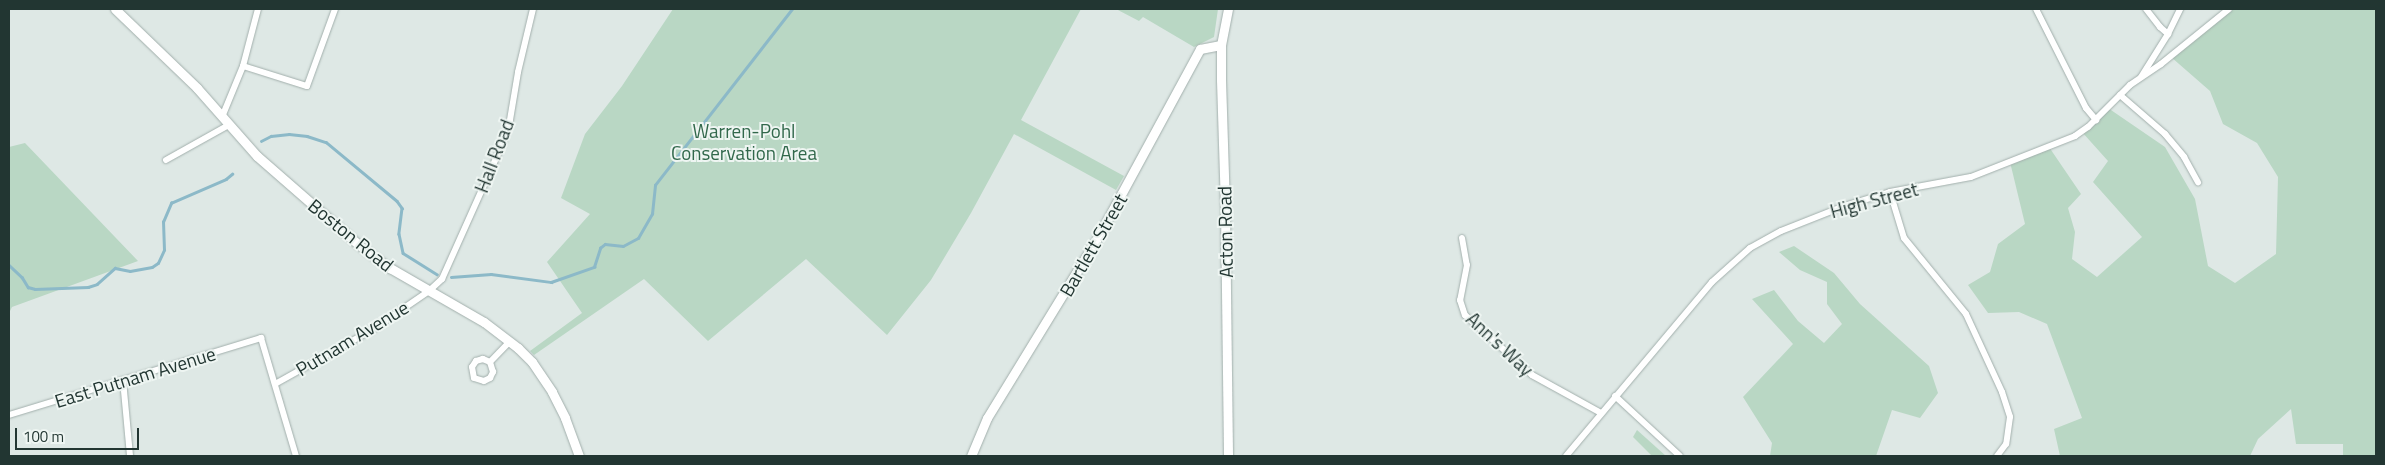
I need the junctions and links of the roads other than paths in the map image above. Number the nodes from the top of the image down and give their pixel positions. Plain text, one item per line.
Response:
1 (115, 9) edge
2 (258, 9) edge
3 (334, 9) edge
4 (533, 9) edge
5 (1228, 9) edge
6 (2036, 9) edge
7 (2146, 9) edge
8 (2180, 9) edge
9 (2229, 9) edge
10 (2168, 34) junction
11 (1221, 45) junction
12 (243, 66) junction
13 (2141, 78) junction
14 (2120, 94) junction
15 (222, 117) junction
16 (2096, 120) junction
17 (229, 125) junction
18 (166, 160) dead end
19 (2198, 182) dead end
20 (1890, 192) junction
21 (1462, 238) dead end
22 (429, 292) junction
23 (510, 341) junction
24 (490, 362) dead end
25 (123, 380) junction
26 (275, 384) junction
27 (1615, 396) junction
28 (1601, 413) junction
29 (9, 415) edge
30 (130, 456) edge
31 (296, 456) edge
32 (579, 456) edge
33 (970, 456) edge
34 (1228, 456) edge
35 (1566, 456) edge
36 (1680, 456) edge
37 (1997, 456) edge

1 - 15 main road, Boston Road
2 - 12 street
3 - 12 street
4 - 22 street, Hall Road
5 - 11 main road, Acton Road
6 - 16 street
7 - 10 street
8 - 10 street
9 - 13 street, High Street
10 - 13 street
11 - 33 main road, Bartlett Street
11 - 34 main road, Acton Road
12 - 15 street
13 - 14 street, High Street
14 - 16 street, High Street
14 - 19 street
15 - 17 main road, Boston Road
16 - 20 street, High Street
17 - 18 street
17 - 22 main road, Boston Road
20 - 27 street, High Street
20 - 37 street
21 - 28 street, Ann's Way
22 - 23 main road, Boston Road
22 - 26 street, Putnam Avenue
23 - 24 street
23 - 32 main road, Boston Road
25 - 26 street, East Putnam Avenue
25 - 29 street, East Putnam Avenue
25 - 30 street
26 - 31 street
27 - 28 street, High Street
27 - 36 street
28 - 35 street, High Street

